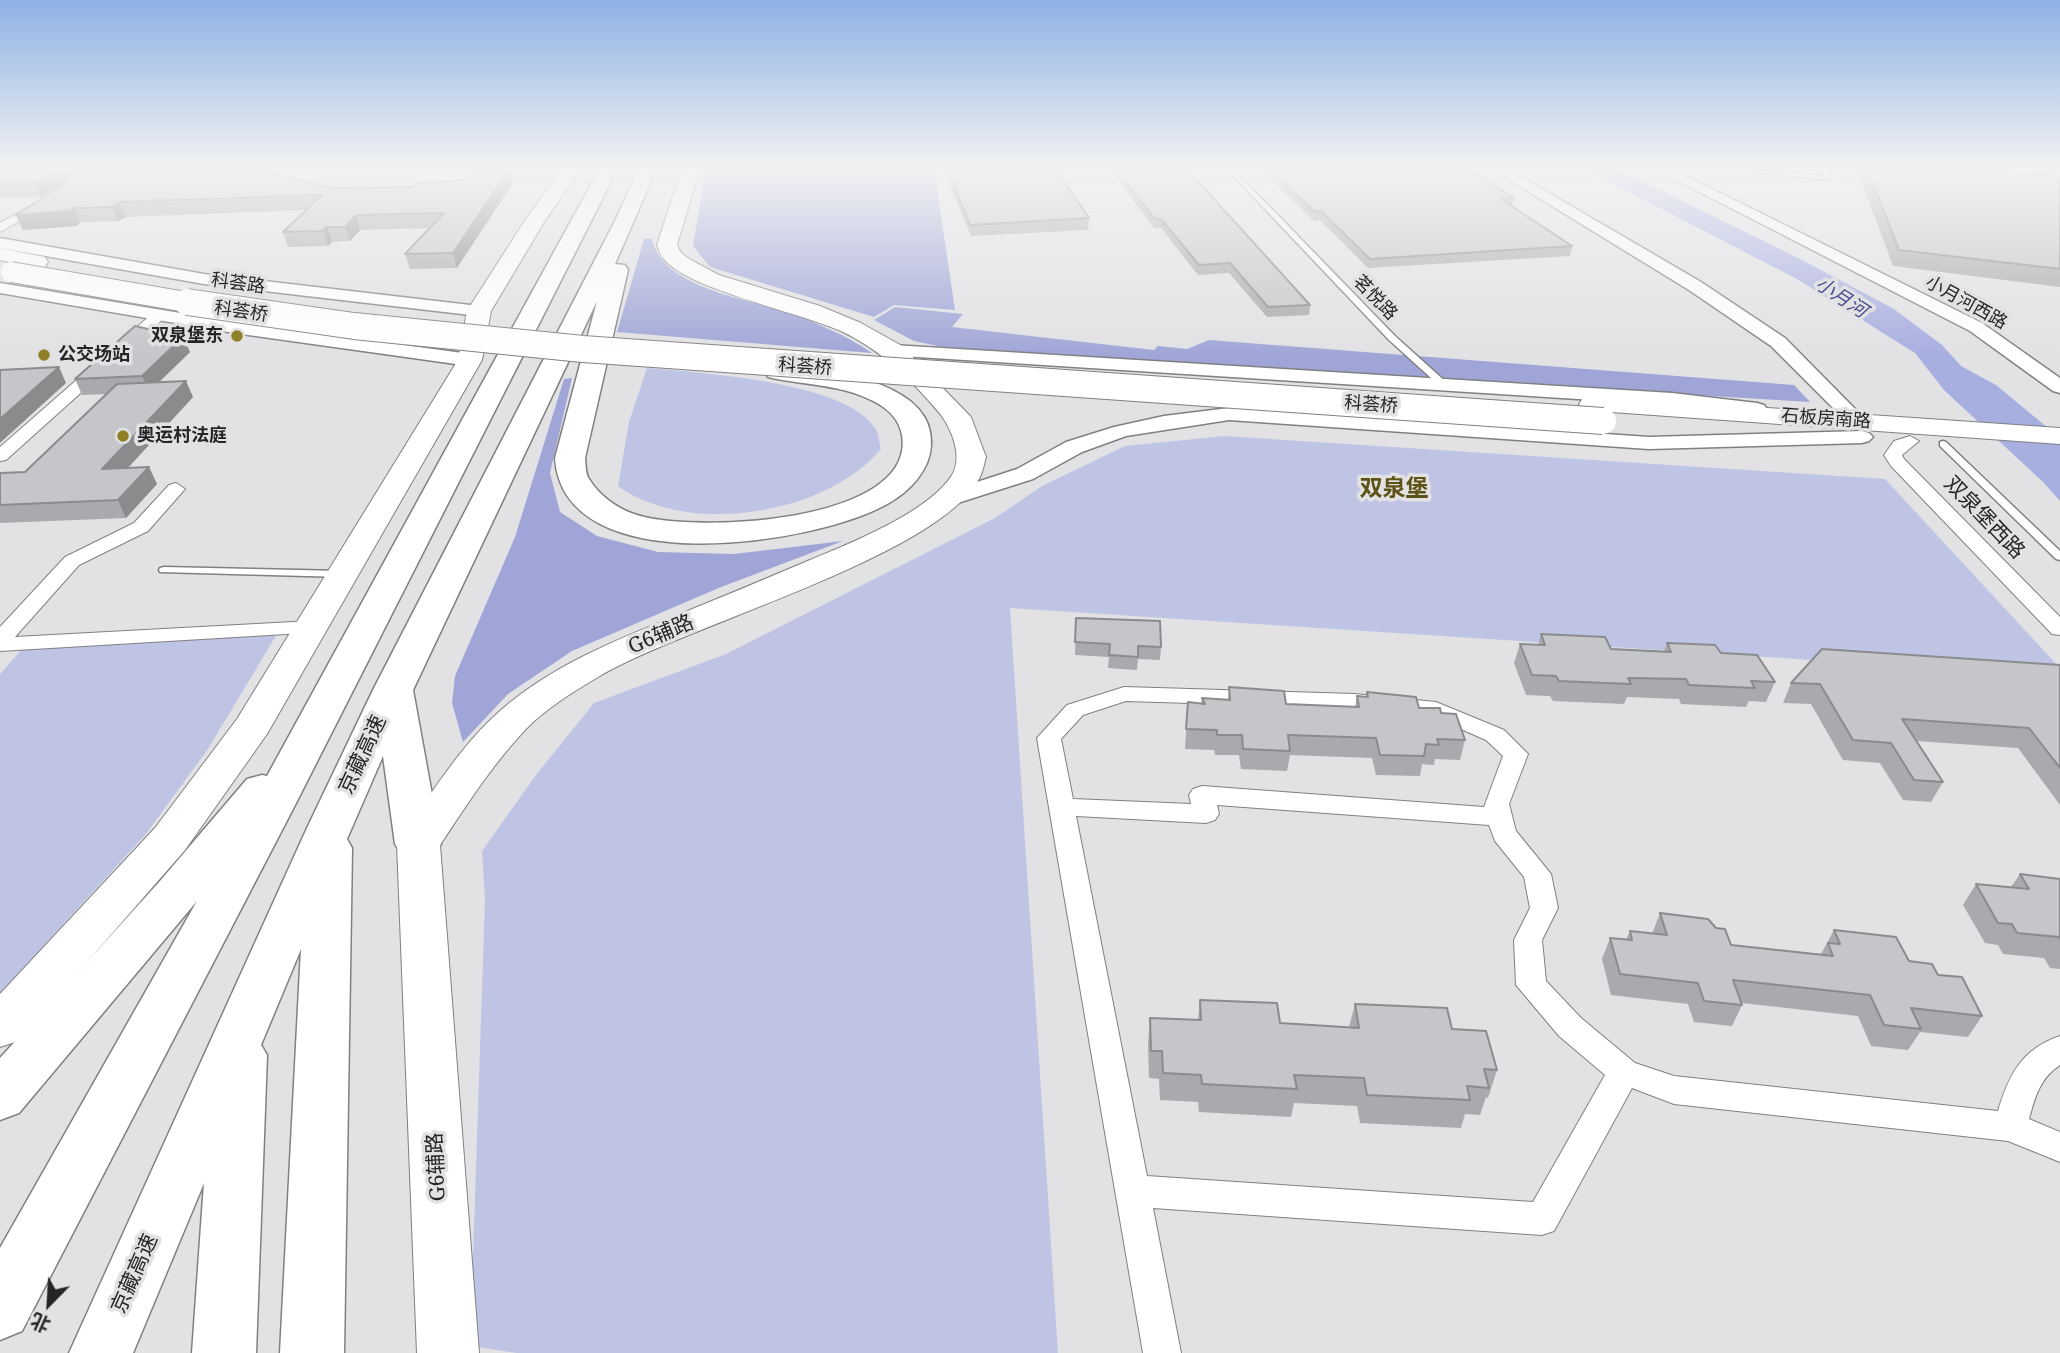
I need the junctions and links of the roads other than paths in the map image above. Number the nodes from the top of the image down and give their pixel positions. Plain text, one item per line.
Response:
1 (528, 231) edge
2 (576, 231) edge
3 (620, 231) edge
4 (623, 231) edge
5 (671, 231) edge
6 (1290, 231) edge
7 (1603, 231) edge
8 (1785, 231) edge
9 (0, 243) edge
10 (3, 271) edge
11 (405, 304) junction
12 (479, 311) junction
13 (158, 316) junction
14 (356, 347) junction
15 (893, 351) junction
16 (470, 360) junction
17 (723, 362) junction
18 (1444, 385) junction
19 (2060, 387) edge
20 (1598, 412) junction
21 (1856, 427) junction
22 (2060, 436) edge
23 (1950, 439) junction
24 (1910, 441) junction
25 (2060, 454) edge
26 (0, 456) edge
27 (176, 489) dead end
28 (945, 500) junction
29 (2060, 557) edge
30 (164, 570) dead end
31 (344, 574) junction
32 (312, 627) junction
33 (2060, 629) edge
34 (0, 642) edge
35 (393, 690) junction
36 (316, 722) junction
37 (1062, 807) junction
38 (1499, 817) junction
39 (329, 828) junction
40 (418, 844) junction
41 (0, 1027) edge
42 (241, 1031) junction
43 (2060, 1049) edge
44 (1624, 1072) junction
45 (0, 1096) edge
46 (2010, 1127) junction
47 (2060, 1147) edge
48 (1132, 1191) junction
49 (0, 1309) edge
50 (101, 1353) edge
51 (224, 1353) edge
52 (312, 1353) edge
53 (448, 1353) edge
54 (1162, 1353) edge

1 - 12 main road
2 - 36 highway
3 - 35 highway, 京藏高速
4 - 17 highway, bridge
5 - 15 main road, G6辅路
6 - 18 lane, 茗悦路
7 - 21 street
8 - 19 street, 小月河西路
9 - 11 street, 科荟路
10 - 13 street
10 - 17 main road, 科荟桥, bridge
10 - 20 main road, 科荟桥
11 - 12 street, 科荟路
11 - 14 street
12 - 16 main road
13 - 14 street
13 - 26 street
14 - 16 street
15 - 18 street
15 - 28 main road, G6辅路
16 - 31 main road
17 - 20 main road, 科荟桥, bridge
18 - 21 street
20 - 21 main road, 石板房南路
21 - 23 main road, 石板房南路
21 - 24 main road, 石板房南路
21 - 28 street
22 - 23 main road, 石板房南路
23 - 24 main road, 石板房南路
23 - 25 main road, 石板房南路
23 - 29 lane
24 - 33 street, 双泉堡西路
27 - 34 street
28 - 40 main road, G6辅路
30 - 31 lane
31 - 32 main road
32 - 34 street
32 - 41 main road
35 - 39 highway, 京藏高速
35 - 40 highway
36 - 45 highway
36 - 49 highway
37 - 38 street
37 - 38 street
37 - 48 street
38 - 44 street
39 - 42 highway, 京藏高速
39 - 52 highway
40 - 53 main road, G6辅路
42 - 50 highway, 京藏高速
42 - 51 highway
43 - 46 street
44 - 46 street
44 - 48 street
46 - 47 street
48 - 54 street

